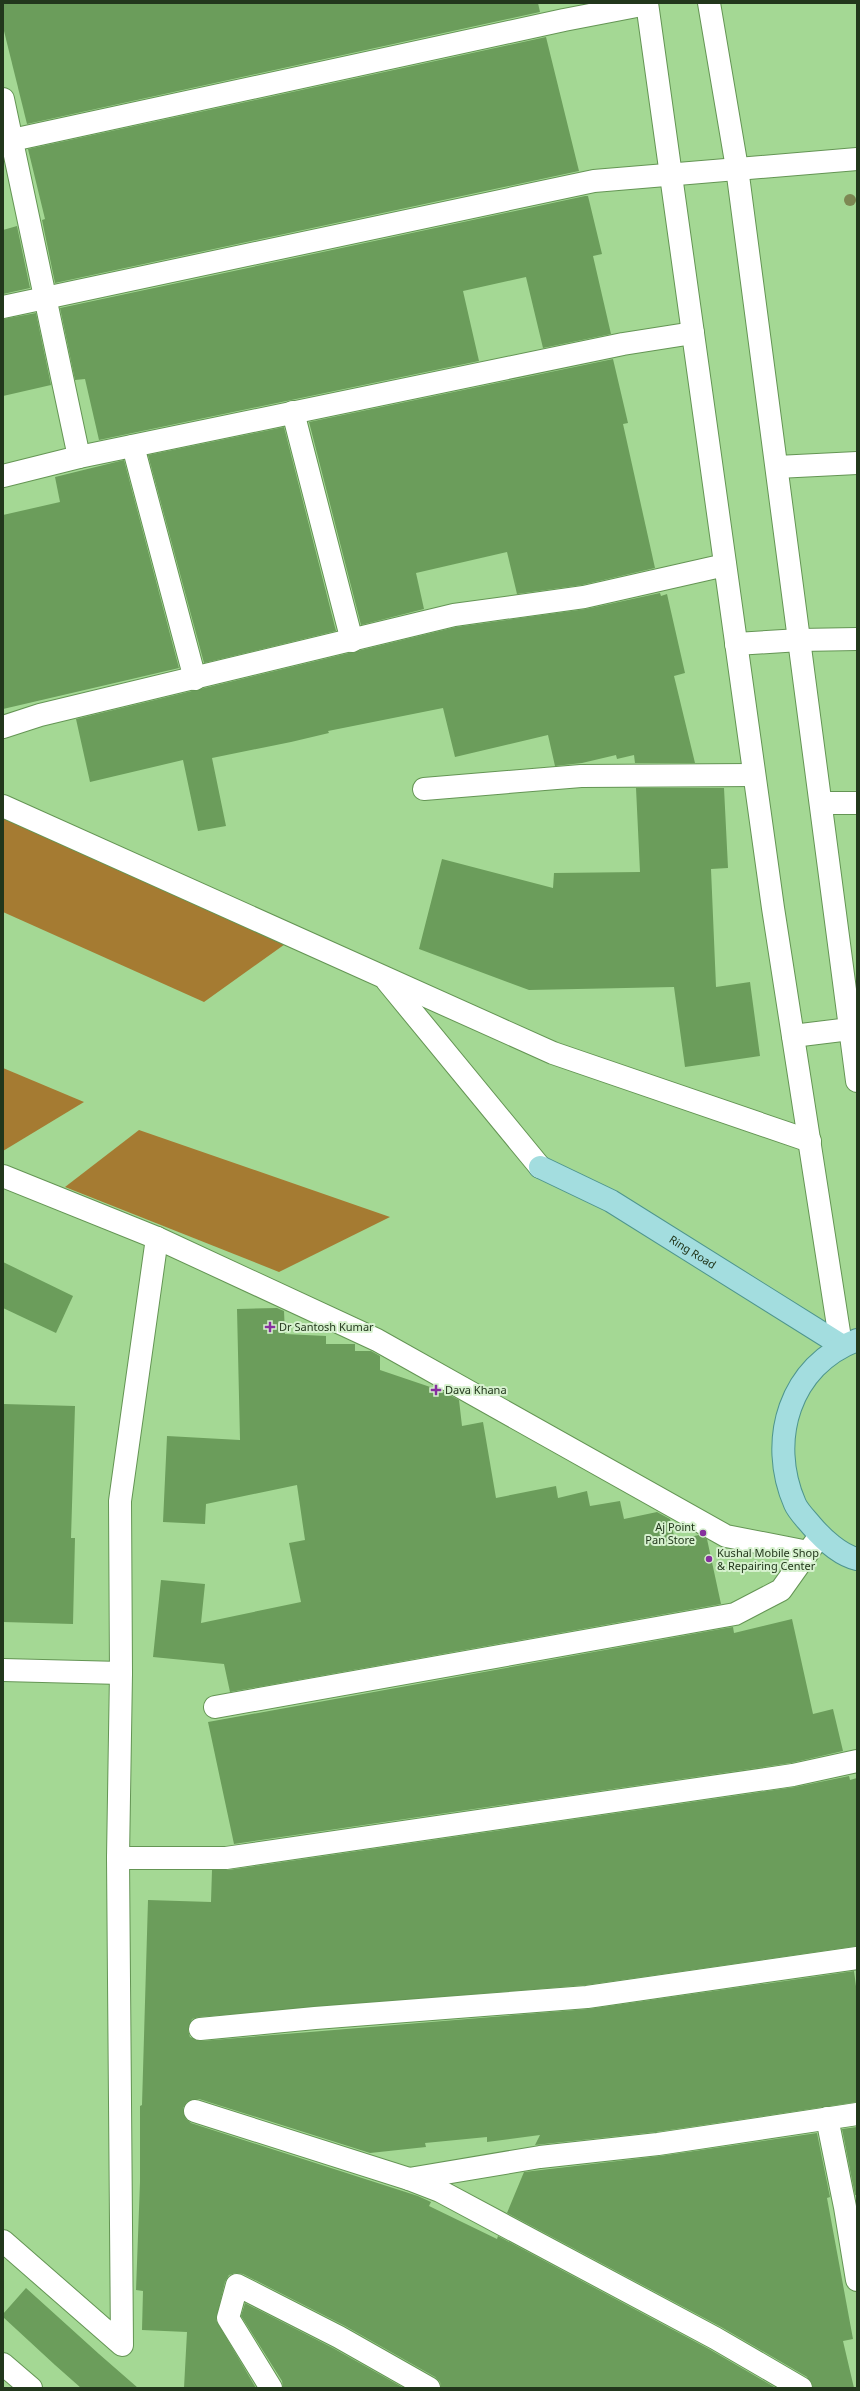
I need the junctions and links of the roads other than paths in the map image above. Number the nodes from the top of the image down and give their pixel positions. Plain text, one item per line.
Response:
1 (709, 3) edge
2 (647, 4) edge
3 (3, 99) edge
4 (7, 141) edge
5 (857, 159) edge
6 (737, 168) junction
7 (670, 173) junction
8 (44, 298) junction
9 (3, 307) edge
10 (693, 333) junction
11 (293, 412) junction
12 (133, 446) junction
13 (79, 457) junction
14 (857, 462) edge
15 (777, 468) junction
16 (3, 476) edge
17 (725, 565) junction
18 (857, 639) edge
19 (800, 640) junction
20 (352, 641) junction
21 (736, 644) junction
22 (195, 679) junction
23 (3, 727) edge
24 (754, 775) junction
25 (424, 789) dead end
26 (821, 803) junction
27 (857, 804) edge
28 (3, 806) edge
29 (384, 977) junction
30 (851, 985) edge
31 (850, 1029) junction
32 (793, 1036) junction
33 (857, 1081) edge
34 (810, 1141) junction
35 (540, 1167) joint
36 (3, 1176) edge
37 (156, 1238) junction
38 (849, 1342) edge
39 (814, 1544) junction
40 (857, 1559) edge
41 (3, 1670) edge
42 (121, 1673) junction
43 (215, 1707) dead end
44 (857, 1761) edge
45 (118, 1858) junction
46 (857, 1958) edge
47 (200, 2029) dead end
48 (195, 2111) dead end
49 (857, 2114) edge
50 (827, 2118) junction
51 (409, 2179) junction
52 (3, 2241) edge
53 (857, 2280) edge
54 (3, 2364) edge
55 (31, 2388) edge
56 (271, 2388) edge
57 (429, 2388) edge
58 (801, 2388) edge

1 - 6 street
2 - 4 street
2 - 7 street
3 - 4 street
4 - 8 street
5 - 6 street
6 - 7 street
6 - 15 street
7 - 8 street
7 - 10 street
8 - 9 street
8 - 13 street
10 - 11 street
10 - 17 street
11 - 12 street
11 - 20 street
12 - 13 street
12 - 22 street
13 - 16 street
14 - 15 street
15 - 19 street
17 - 20 street
17 - 21 street
18 - 19 street
19 - 21 street
19 - 26 street
20 - 22 street
21 - 24 street
22 - 23 street
24 - 25 street
24 - 32 street
26 - 27 street
26 - 30 street
28 - 29 street
29 - 34 street
29 - 35 street
30 - 31 street
31 - 32 street
31 - 33 street
32 - 34 street
34 - 38 street
35 - 38 main road, Ring Road
36 - 37 street
37 - 39 street
37 - 42 street
38 - 39 main road
39 - 40 main road
39 - 43 street
41 - 42 street
42 - 45 street
44 - 45 street
45 - 52 street
46 - 47 street
48 - 51 street
49 - 50 street
50 - 51 street
50 - 53 street
51 - 58 street
54 - 55 street
56 - 57 street

